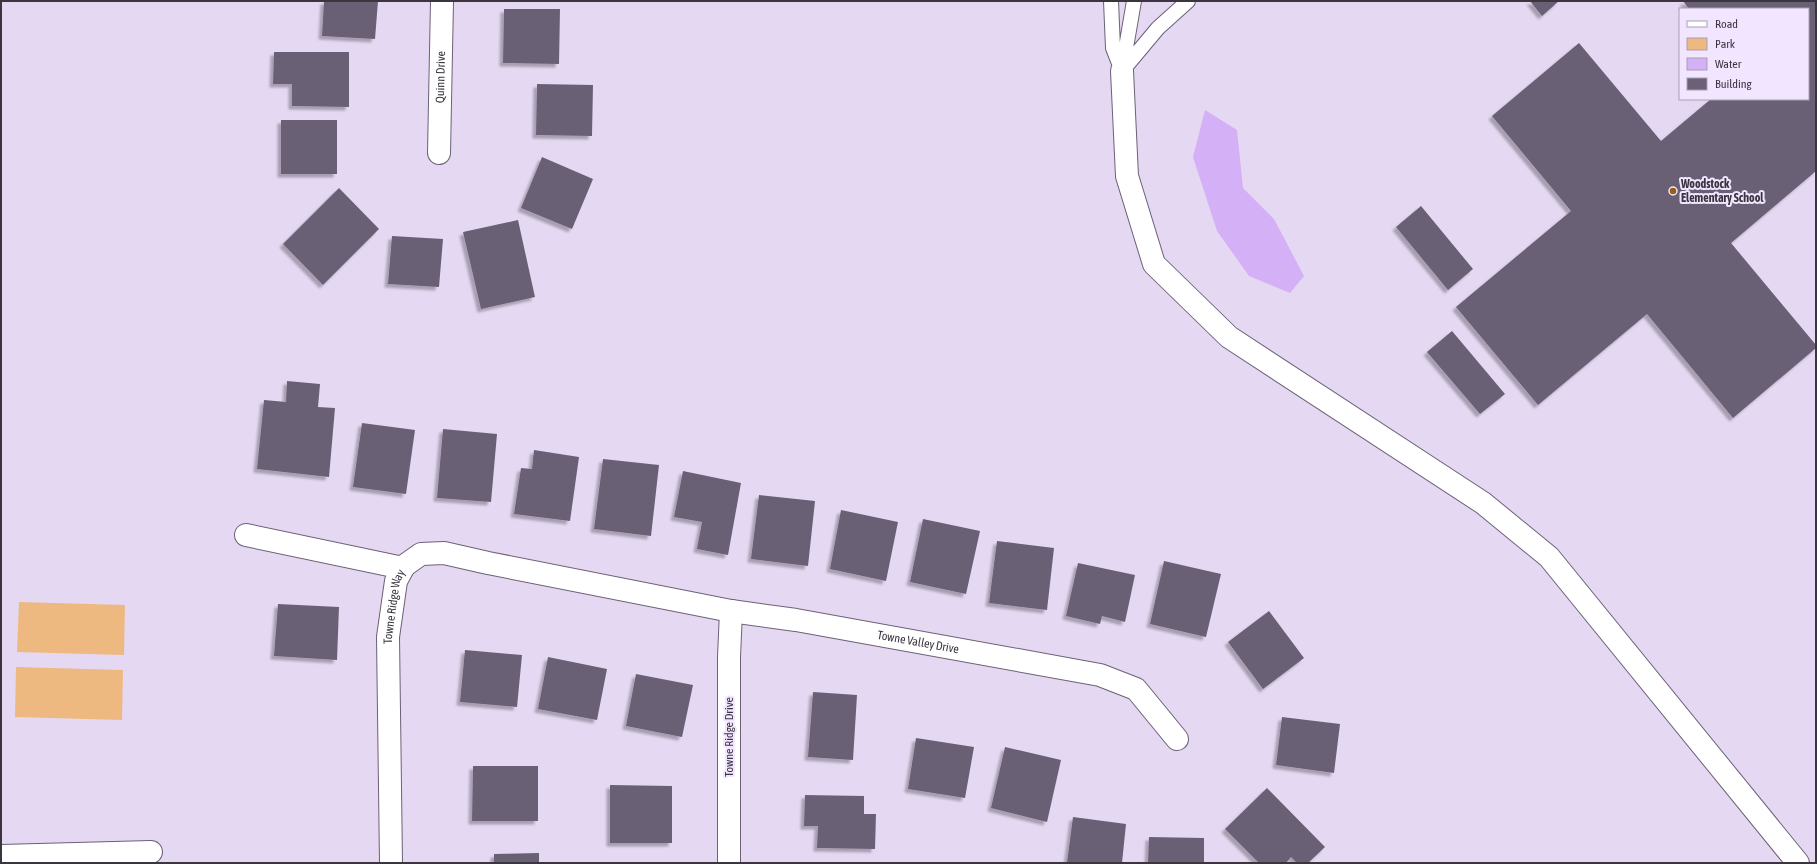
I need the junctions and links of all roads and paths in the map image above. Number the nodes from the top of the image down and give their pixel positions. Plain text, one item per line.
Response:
1 (442, 1) edge
2 (1111, 1) edge
3 (1134, 1) edge
4 (1188, 1) edge
5 (1122, 71) junction
6 (439, 153) dead end
7 (246, 535) dead end
8 (403, 568) junction
9 (635, 592) joint
10 (731, 611) junction
11 (1177, 739) dead end
12 (151, 852) dead end
13 (1, 856) edge
14 (391, 863) edge
15 (729, 863) edge
16 (1798, 863) edge

1 - 6 street, Quinn Drive
2 - 5 lane
3 - 5 lane
4 - 5 lane
5 - 16 street
7 - 8 street
8 - 9 street, Towne Ridge Way
8 - 14 street, Towne Ridge Way
9 - 10 street, Towne Valley Drive
10 - 11 street, Towne Valley Drive
10 - 15 street, Towne Ridge Drive
12 - 13 street

